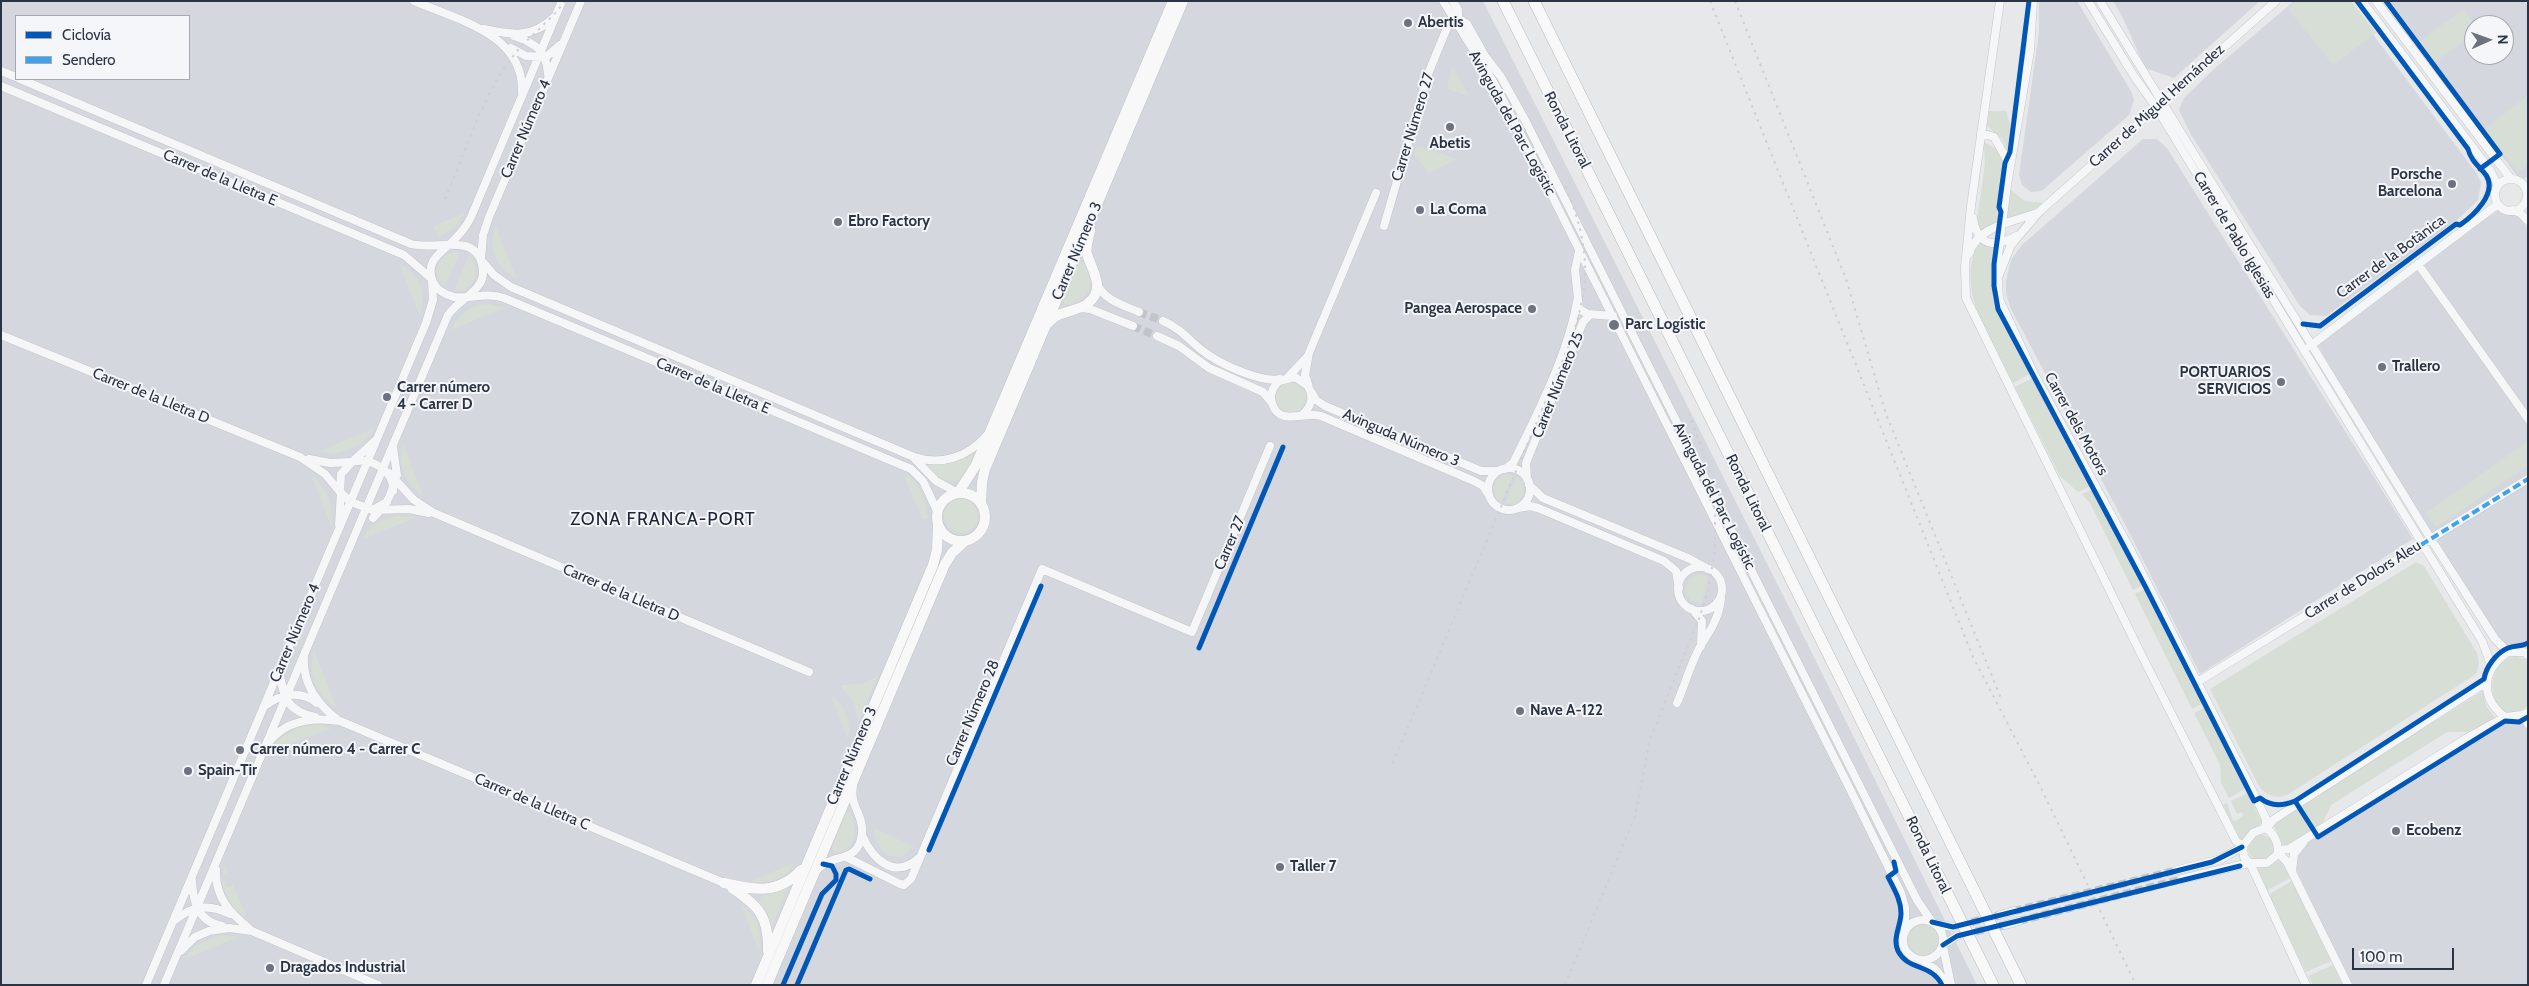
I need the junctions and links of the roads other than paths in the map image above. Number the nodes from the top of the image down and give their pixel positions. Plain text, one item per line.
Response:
1 (414, 1) edge
2 (562, 1) edge
3 (581, 1) edge
4 (1173, 1) edge
5 (1183, 1) edge
6 (1443, 1) edge
7 (1453, 1) edge
8 (1457, 1) edge
9 (1503, 1) edge
10 (1534, 1) edge
11 (2000, 1) edge
12 (2033, 1) edge
13 (2088, 1) edge
14 (2100, 1) edge
15 (2276, 1) edge
16 (2362, 1) edge
17 (2376, 1) edge
18 (557, 13) junction
19 (1456, 19) junction
20 (477, 28) junction
21 (512, 35) junction
22 (565, 39) junction
23 (507, 46) junction
24 (542, 55) junction
25 (1496, 70) junction
26 (1, 71) edge
27 (549, 76) junction
28 (15, 77) edge
29 (22, 80) edge
30 (1, 86) edge
31 (521, 98) junction
32 (2159, 104) junction
33 (1981, 133) junction
34 (2010, 165) junction
35 (2511, 179) junction
36 (2526, 183) edge
37 (2498, 186) junction
38 (1376, 193) dead end
39 (2527, 200) edge
40 (2498, 204) junction
41 (1971, 206) junction
42 (2513, 210) junction
43 (2039, 212) junction
44 (1093, 213) junction
45 (2528, 221) edge
46 (1384, 226) dead end
47 (2003, 226) junction
48 (2018, 234) junction
49 (1979, 236) junction
50 (2000, 244) junction
51 (449, 245) junction
52 (1578, 247) junction
53 (481, 259) junction
54 (2418, 264) junction
55 (1965, 267) junction
56 (432, 279) junction
57 (1997, 282) junction
58 (1097, 284) junction
59 (464, 297) junction
60 (1577, 301) junction
61 (1080, 308) junction
62 (1139, 312) tunnel mouth
63 (1590, 315) junction
64 (1613, 316) junction
65 (1163, 322) tunnel mouth
66 (1046, 325) junction
67 (1133, 326) tunnel mouth
68 (1, 334) edge
69 (1157, 336) tunnel mouth
70 (2313, 344) junction
71 (2305, 350) junction
72 (1309, 353) junction
73 (1286, 378) junction
74 (1310, 389) junction
75 (1272, 404) junction
76 (1302, 415) junction
77 (2528, 418) edge
78 (992, 427) junction
79 (377, 438) junction
80 (394, 442) junction
81 (1270, 446) dead end
82 (907, 454) junction
83 (300, 457) junction
84 (352, 462) junction
85 (368, 462) junction
86 (2386, 464) junction
87 (1501, 470) junction
88 (389, 471) junction
89 (2376, 471) junction
90 (2528, 479) edge
91 (395, 480) junction
92 (1528, 482) junction
93 (401, 486) junction
94 (2401, 489) junction
95 (392, 491) junction
96 (340, 493) junction
97 (958, 493) junction
98 (2391, 494) junction
99 (1489, 495) junction
100 (350, 502) junction
101 (981, 504) junction
102 (387, 507) junction
103 (1518, 508) junction
104 (370, 512) junction
105 (434, 513) junction
106 (938, 513) junction
107 (938, 526) junction
108 (339, 528) junction
109 (354, 534) junction
110 (2430, 539) junction
111 (965, 541) junction
112 (2422, 544) junction
113 (1708, 569) junction
114 (1679, 588) junction
115 (1722, 592) junction
116 (1690, 608) junction
117 (1701, 646) junction
118 (305, 652) junction
119 (2508, 652) junction
120 (2526, 652) edge
121 (2492, 666) junction
122 (279, 671) junction
123 (809, 672) dead end
124 (2199, 681) junction
125 (2487, 682) junction
126 (286, 696) junction
127 (1677, 703) dead end
128 (264, 707) junction
129 (2525, 714) edge
130 (325, 715) junction
131 (2505, 718) junction
132 (2528, 724) edge
133 (265, 746) junction
134 (854, 779) junction
135 (2266, 829) junction
136 (862, 836) junction
137 (2309, 836) junction
138 (2243, 846) junction
139 (2278, 851) junction
140 (921, 856) junction
141 (846, 857) junction
142 (2249, 863) junction
143 (806, 864) junction
144 (216, 865) junction
145 (2178, 870) tunnel mouth
146 (814, 873) junction
147 (2292, 873) junction
148 (192, 877) junction
149 (2182, 879) tunnel mouth
150 (724, 883) junction
151 (197, 908) junction
152 (2014, 911) tunnel mouth
153 (2000, 914) tunnel mouth
154 (234, 916) junction
155 (2019, 921) tunnel mouth
156 (172, 923) junction
157 (1934, 923) junction
158 (2005, 924) tunnel mouth
159 (1953, 927) tunnel mouth
160 (229, 928) junction
161 (252, 931) junction
162 (1905, 932) junction
163 (1957, 936) tunnel mouth
164 (1943, 945) junction
165 (177, 956) junction
166 (768, 956) junction
167 (1921, 960) junction
168 (146, 985) edge
169 (164, 985) edge
170 (378, 985) edge
171 (756, 985) edge
172 (767, 985) edge
173 (1950, 985) edge
174 (1993, 985) edge
175 (2021, 985) edge
176 (2306, 985) edge
177 (2348, 985) edge

1 - 20 street
2 - 18 street, Carrer Número 4
3 - 22 street, Carrer Número 4
4 - 78 main road, Carrer Número 3
5 - 44 main road, Carrer Número 3
6 - 19 street, Avinguda del Parc Logístic
7 - 19 street, Avinguda del Parc Logístic
8 - 25 street, Avinguda del Parc Logístic
9 - 174 highway, Ronda Litoral
10 - 175 highway, Ronda Litoral
11 - 33 street
12 - 34 street, Carrer dels Motors
13 - 32 street, Carrer de Pablo Iglesias
14 - 32 street, Carrer de Pablo Iglesias
15 - 32 street, Carrer de Miguel Hernández
16 - 37 street
17 - 35 street
18 - 21 street
18 - 24 street, Carrer Número 4
19 - 25 street, Avinguda del Parc Logístic
19 - 46 street, Carrer Número 27
19 - 52 street, Avinguda del Parc Logístic
20 - 21 street
20 - 23 street
21 - 24 street
22 - 24 street
22 - 27 street, Carrer Número 4
23 - 24 street
23 - 31 street
24 - 27 street
24 - 31 street, Carrer Número 4
25 - 157 street, Avinguda del Parc Logístic
26 - 28 street
27 - 53 street, Carrer Número 4
29 - 51 street, Carrer de la Lletra E
30 - 56 street, Carrer de la Lletra E
31 - 51 street, Carrer Número 4
32 - 43 street, Carrer de Miguel Hernández
32 - 70 street, Carrer de Pablo Iglesias
32 - 71 street, Carrer de Pablo Iglesias
33 - 34 street
33 - 41 street
34 - 47 street, Carrer dels Motors
35 - 36 street
35 - 37 street
36 - 39 street
37 - 40 street
38 - 72 street, Carrer Número 27
39 - 42 street
40 - 42 street
40 - 54 street
41 - 49 street
41 - 55 street
42 - 45 street
43 - 47 street, Carrer de Miguel Hernández
43 - 48 street, Carrer de Miguel Hernández
44 - 58 main road
44 - 66 main road, Carrer Número 3
47 - 49 street, Carrer de Miguel Hernández
47 - 50 street, Carrer dels Motors
48 - 50 street, Carrer de Miguel Hernández
48 - 57 street, Carrer de Miguel Hernández
49 - 50 street
49 - 55 street
50 - 57 street, Carrer dels Motors
51 - 53 street
51 - 56 street
52 - 60 street
52 - 64 street, Avinguda del Parc Logístic
53 - 59 street
53 - 82 street, Carrer de la Lletra E
54 - 70 street
54 - 77 street
55 - 138 street
56 - 59 street
56 - 79 street, Carrer Número 4
57 - 124 street, Carrer dels Motors
58 - 61 main road
58 - 62 street
59 - 80 street, Carrer Número 4
59 - 106 street, Carrer de la Lletra E
60 - 63 street
60 - 87 street, Carrer Número 25
61 - 66 main road
61 - 67 street
63 - 64 street, Carrer Número 25
63 - 92 street, Carrer Número 25
64 - 162 street, Avinguda del Parc Logístic
65 - 73 street
66 - 101 main road, Carrer Número 3
68 - 83 street, Carrer de la Lletra D
69 - 75 street
70 - 71 street
70 - 86 street, Carrer de Pablo Iglesias
71 - 89 street, Carrer de Pablo Iglesias
72 - 73 street, Carrer Número 27
72 - 74 street, Carrer Número 27
73 - 74 street
73 - 75 street
74 - 76 street
74 - 87 street, Avinguda Número 3
75 - 76 street
76 - 99 street, Avinguda Número 3
78 - 82 street, Carrer de la Lletra E
78 - 97 main road, Carrer Número 3
79 - 84 street
79 - 85 street, Carrer Número 4
80 - 88 street, Carrer Número 4
80 - 88 street
81 - 140 street, Carrer Número 28
82 - 97 street, Carrer de la Lletra E
83 - 84 street, Carrer de la Lletra D
83 - 96 street, Carrer de la Lletra D
84 - 85 street, Carrer de la Lletra D
84 - 96 street
85 - 88 street, Carrer de la Lletra D
85 - 100 street, Carrer Número 4
86 - 89 street
86 - 94 street, Carrer de Pablo Iglesias
87 - 92 street
87 - 99 street
88 - 91 street, Carrer de la Lletra D
88 - 93 street
88 - 95 street
88 - 104 street, Carrer Número 4
89 - 98 street, Carrer de Pablo Iglesias
90 - 110 street, Carrer de Dolors Aleu
91 - 93 street, Carrer de la Lletra D
91 - 95 street
92 - 103 street
92 - 113 street
93 - 105 street, Carrer de la Lletra D
94 - 98 street
94 - 110 street, Carrer de Pablo Iglesias
95 - 102 street
96 - 100 street, Carrer de la Lletra D
96 - 108 street
97 - 101 main road
97 - 106 main road
98 - 112 street, Carrer de Pablo Iglesias
99 - 103 street
100 - 104 street, Carrer de la Lletra D
100 - 108 street, Carrer Número 4
101 - 111 main road
102 - 104 street, Carrer de la Lletra D
102 - 105 street, Carrer de la Lletra D
103 - 114 street
104 - 109 street, Carrer Número 4
104 - 109 street
105 - 123 street, Carrer de la Lletra D
106 - 107 main road
107 - 111 main road
107 - 143 main road, Carrer Número 3
108 - 122 street, Carrer Número 4
109 - 118 street, Carrer Número 4
110 - 112 street, Carrer de Dolors Aleu
110 - 119 street, Carrer de Pablo Iglesias
111 - 134 main road, Carrer Número 3
112 - 121 street, Carrer de Pablo Iglesias
112 - 124 street, Carrer de Dolors Aleu
113 - 114 street
113 - 115 street
114 - 116 street
115 - 116 street
115 - 117 street
116 - 117 street
117 - 127 street
118 - 126 street, Carrer Número 4
118 - 130 street
119 - 120 street
119 - 121 street
121 - 125 street
122 - 126 street
122 - 128 street, Carrer Número 4
124 - 135 street, Carrer dels Motors
125 - 131 street
125 - 135 street
126 - 128 street
126 - 130 street, Carrer de la Lletra C
126 - 130 street
126 - 133 street, Carrer Número 4
128 - 148 street, Carrer Número 4
129 - 131 street
129 - 132 street
130 - 133 street
130 - 150 street, Carrer de la Lletra C
131 - 137 street
133 - 144 street, Carrer Número 4
134 - 136 street
134 - 146 main road, Carrer Número 3
135 - 138 street
135 - 139 street
136 - 140 street
136 - 141 street
137 - 139 street
137 - 147 street
138 - 142 street
138 - 145 street
139 - 142 street
139 - 147 street
140 - 141 street, Carrer Número 28
141 - 146 street
142 - 149 street
142 - 176 street
143 - 150 main road
143 - 166 main road, Carrer Número 3
144 - 151 street, Carrer Número 4
144 - 154 street
146 - 172 main road, Carrer Número 3
147 - 177 street
148 - 151 street
148 - 156 street, Carrer Número 4
150 - 166 main road
151 - 154 street
151 - 156 street
151 - 160 street
151 - 165 street, Carrer Número 4
152 - 153 street
154 - 161 street
155 - 158 street
156 - 168 street, Carrer Número 4
157 - 159 street
157 - 162 street
157 - 164 street
160 - 161 street
160 - 165 street
161 - 170 street
162 - 167 street
163 - 164 street
164 - 167 street
164 - 173 street
165 - 169 street, Carrer Número 4
166 - 171 main road, Carrer Número 3
167 - 173 street

